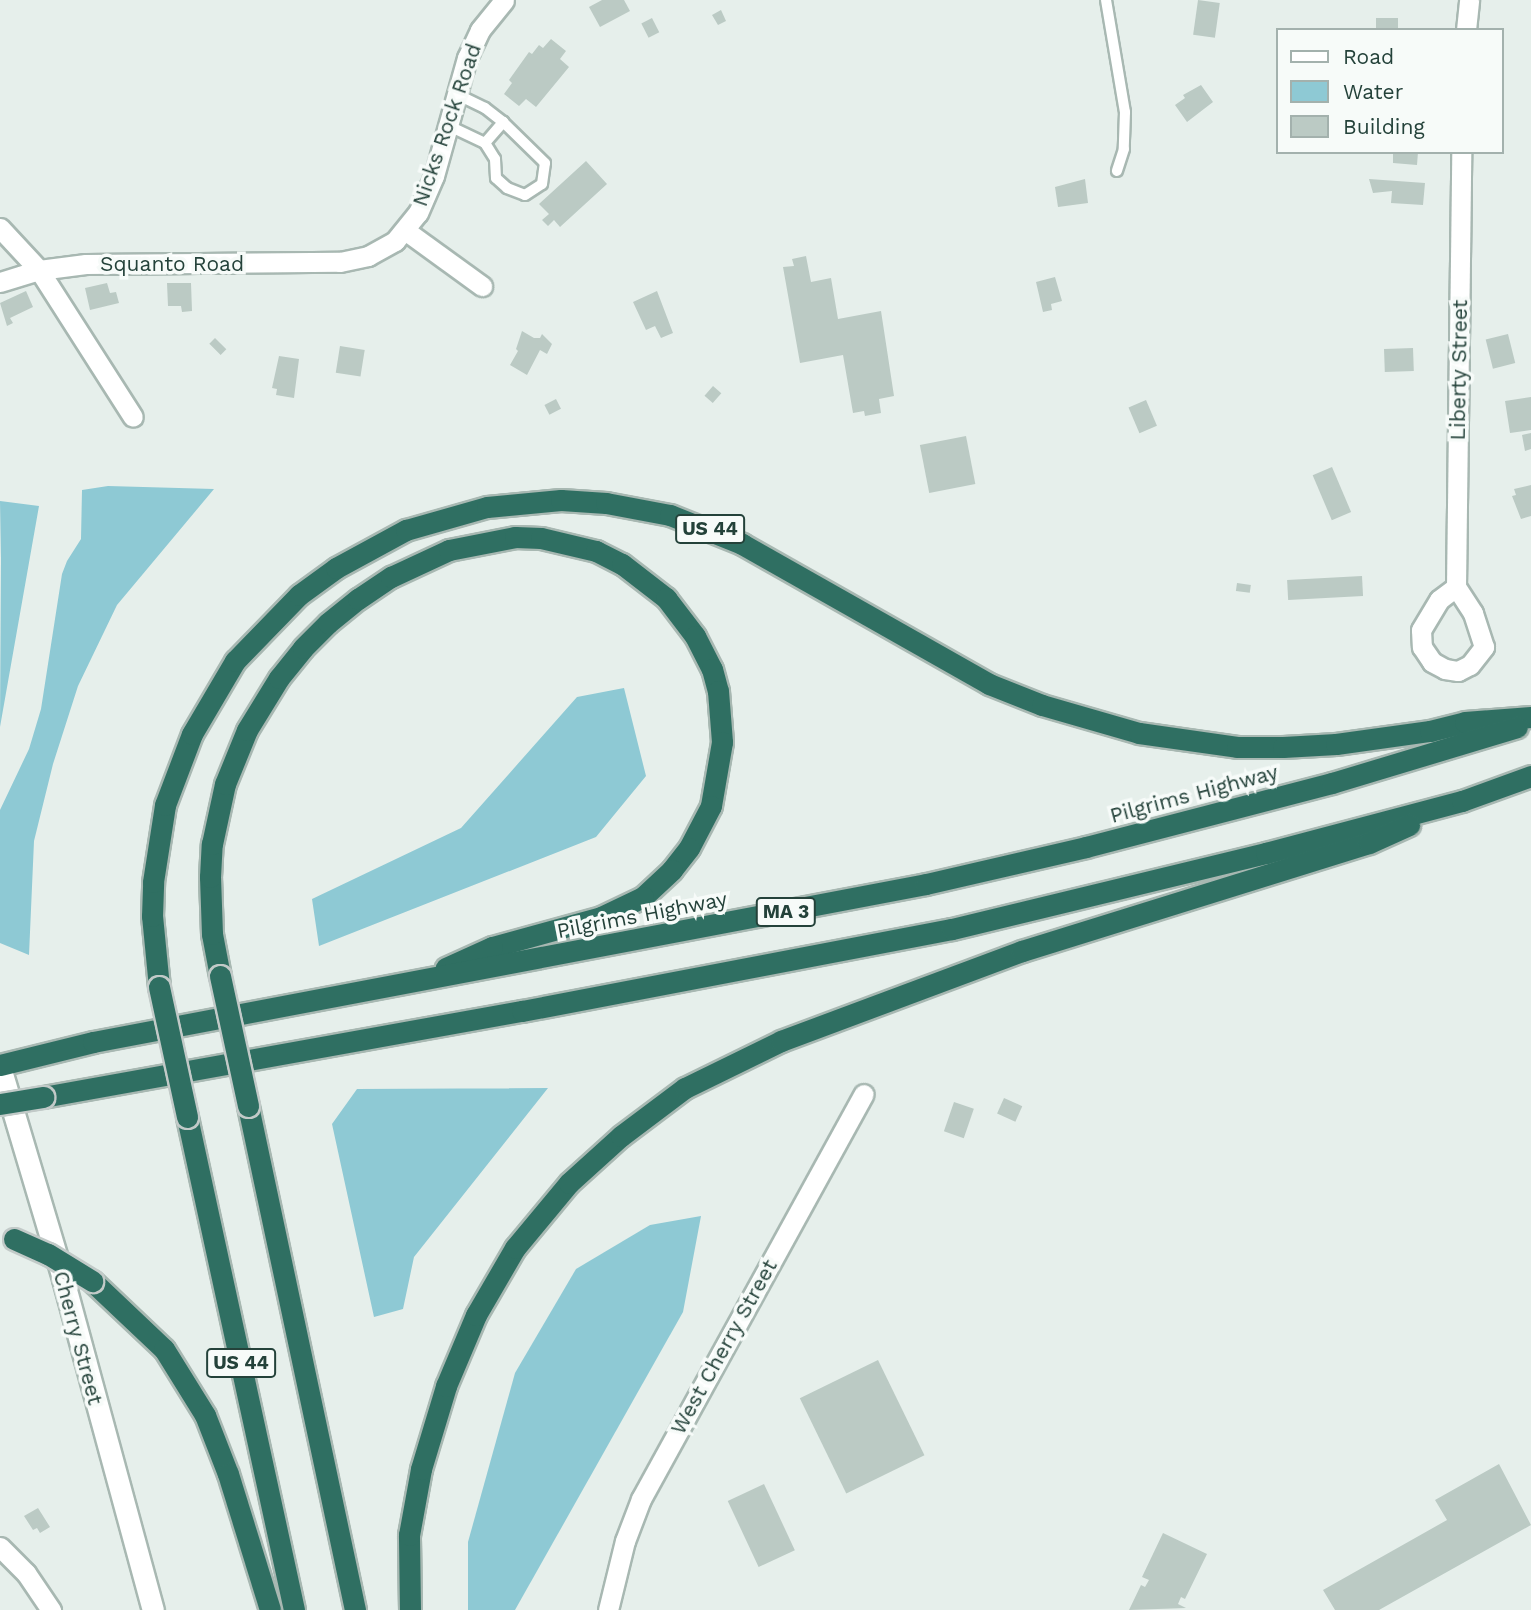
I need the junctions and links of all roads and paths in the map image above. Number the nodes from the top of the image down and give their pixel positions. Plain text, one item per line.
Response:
1 (1106, 0) edge
2 (1469, 0) edge
3 (497, 3) edge
4 (1466, 28) edge
5 (456, 94) junction
6 (503, 122) junction
7 (447, 124) junction
8 (485, 143) junction
9 (1461, 154) edge
10 (1117, 171) dead end
11 (0, 228) edge
12 (406, 231) junction
13 (347, 261) joint
14 (39, 270) junction
15 (0, 282) edge
16 (482, 286) dead end
17 (132, 416) dead end
18 (1456, 587) dead end
19 (1531, 720) edge
20 (1531, 776) edge
21 (1462, 801) junction
22 (420, 980) junction
23 (0, 1066) edge
24 (864, 1094) dead end
25 (0, 1104) edge
26 (7, 1236) edge
27 (0, 1547) edge
28 (51, 1610) edge
29 (153, 1610) edge
30 (270, 1610) edge
31 (294, 1610) edge
32 (355, 1610) edge
33 (410, 1610) edge
34 (608, 1610) edge

1 - 10 lane
2 - 4 street
3 - 5 street, Nicks Rock Road
5 - 6 lane
5 - 7 street, Nicks Rock Road
6 - 8 lane
6 - 8 lane
7 - 8 lane
7 - 12 street, Nicks Rock Road
9 - 18 street, Liberty Street
11 - 14 street
12 - 13 street, Nicks Rock Road
12 - 16 street
13 - 14 street, Squanto Road
14 - 15 street, Squanto Road
14 - 17 street
19 - 22 highway, Pilgrims Highway / MA 3
19 - 31 highway, US 44, bridge
20 - 21 highway
21 - 25 highway, MA 3, bridge
21 - 33 highway
22 - 23 highway, Pilgrims Highway / MA 3
22 - 32 highway, bridge
23 - 29 main road, Cherry Street
24 - 34 street, West Cherry Street
26 - 30 highway, bridge
27 - 28 street

